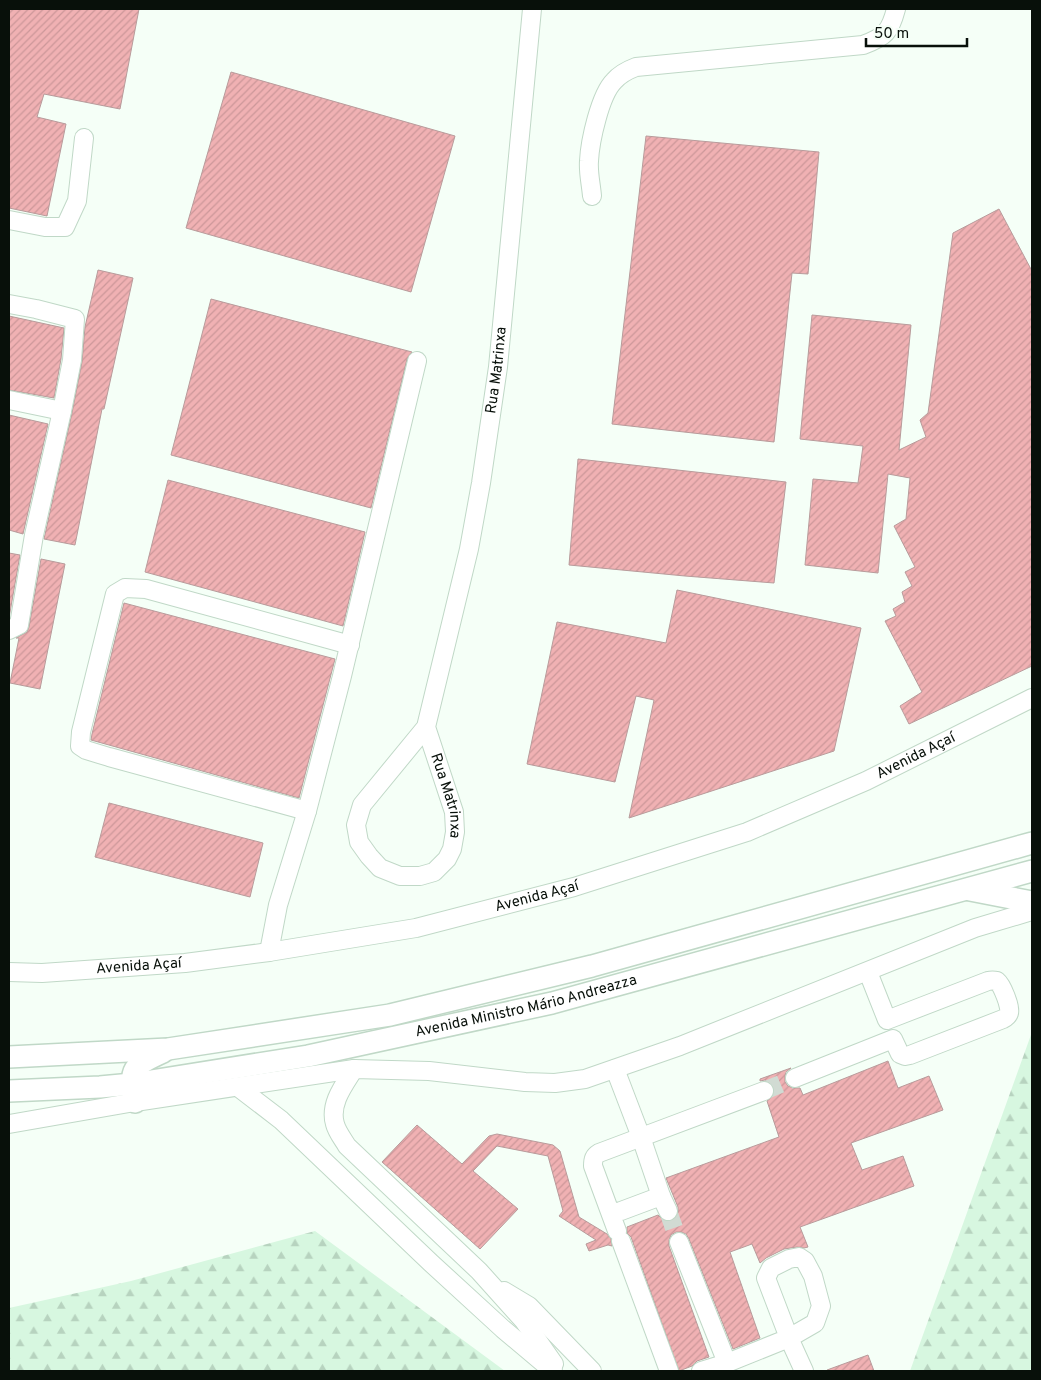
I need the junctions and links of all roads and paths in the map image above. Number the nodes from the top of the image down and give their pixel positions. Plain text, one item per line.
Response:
1 (532, 9) edge
2 (896, 9) edge
3 (84, 138) dead end
4 (592, 196) dead end
5 (9, 220) edge
6 (9, 304) edge
7 (417, 361) dead end
8 (9, 400) edge
9 (62, 411) junction
10 (9, 630) edge
11 (350, 644) junction
12 (1032, 698) edge
13 (426, 727) junction
14 (307, 811) junction
15 (1032, 843) edge
16 (1032, 871) edge
17 (965, 890) junction
18 (1032, 902) edge
19 (1032, 911) edge
20 (269, 952) junction
21 (9, 972) edge
22 (868, 972) junction
23 (887, 1020) junction
24 (893, 1039) junction
25 (168, 1049) junction
26 (9, 1057) edge
27 (615, 1068) junction
28 (354, 1069) junction
29 (795, 1078) tunnel mouth
30 (238, 1087) junction
31 (9, 1091) edge
32 (764, 1091) tunnel mouth
33 (133, 1093) junction
34 (9, 1124) edge
35 (641, 1137) junction
36 (347, 1146) junction
37 (324, 1160) junction
38 (611, 1213) junction
39 (679, 1242) tunnel mouth
40 (479, 1271) junction
41 (494, 1288) junction
42 (461, 1290) junction
43 (727, 1363) junction
44 (552, 1371) edge
45 (560, 1371) edge
46 (592, 1371) edge
47 (669, 1371) edge
48 (701, 1371) edge
49 (802, 1371) edge

1 - 13 street, Rua Matrinxa
2 - 4 street
3 - 5 street
6 - 9 street
7 - 11 street
8 - 9 street
9 - 10 street
11 - 14 street
11 - 14 street
12 - 20 street, Avenida Açaí
13 - 13 street, Rua Matrinxa
14 - 20 street
15 - 25 main road, Avenida Ministro Mário Andreazza
16 - 17 main road, Avenida Ministro Mário Andreazza
17 - 18 main road
17 - 33 main road, Avenida Ministro Mário Andreazza
19 - 22 street, Avenida Ministro Mário Andreazza
20 - 21 street, Avenida Açaí
22 - 23 street
22 - 27 street, Avenida Ministro Mário Andreazza
23 - 24 street
23 - 24 street
24 - 29 street
25 - 26 main road, Avenida Ministro Mário Andreazza
25 - 33 main road
27 - 28 street, Avenida Ministro Mário Andreazza
27 - 35 street
28 - 30 street, Avenida Ministro Mário Andreazza
28 - 36 street
30 - 33 street, Avenida Ministro Mário Andreazza
30 - 37 street
31 - 33 main road, Avenida Ministro Mário Andreazza
32 - 35 street
33 - 34 street
35 - 38 street
35 - 38 street
36 - 37 street
36 - 40 street
37 - 42 street
38 - 47 street
39 - 43 street
40 - 41 street
40 - 42 street
41 - 45 street
41 - 46 street
42 - 44 street
43 - 48 street
43 - 49 street

